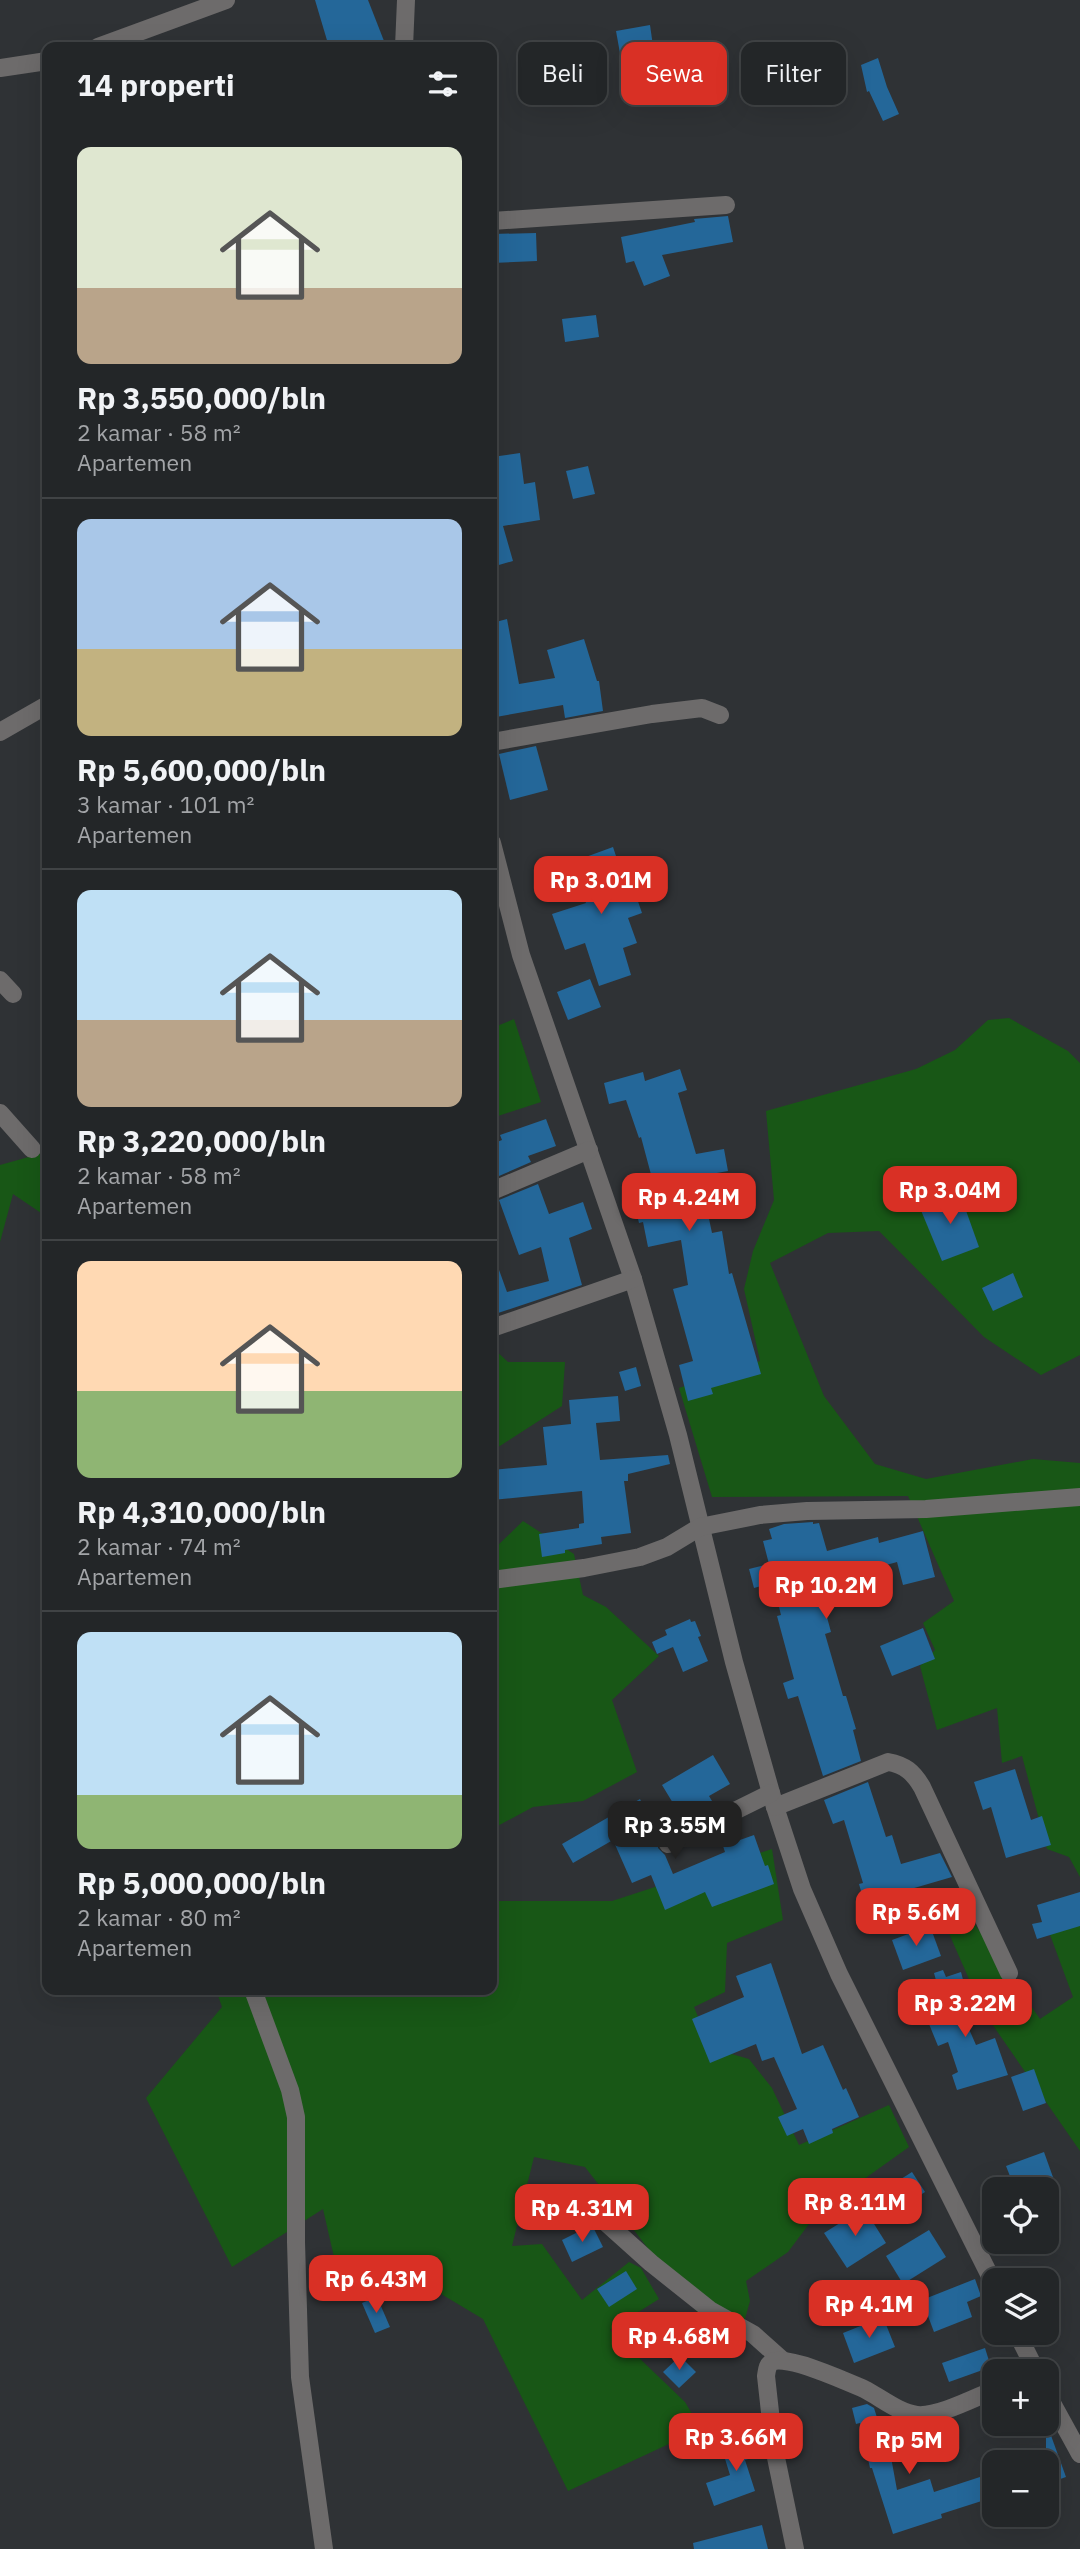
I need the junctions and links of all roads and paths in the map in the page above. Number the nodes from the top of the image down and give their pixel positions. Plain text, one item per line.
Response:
1 (226, 0) edge
2 (406, 0) edge
3 (112, 42) edge
4 (404, 42) edge
5 (42, 62) edge
6 (0, 68) edge
7 (726, 205) dead end
8 (497, 221) edge
9 (42, 708) edge
10 (720, 715) dead end
11 (0, 732) edge
12 (497, 741) edge
13 (497, 862) edge
14 (0, 980) edge
15 (13, 994) dead end
16 (0, 1113) edge
17 (32, 1149) dead end
18 (589, 1150) junction
19 (497, 1189) edge
20 (634, 1279) junction
21 (497, 1326) edge
22 (1080, 1497) edge
23 (700, 1527) junction
24 (497, 1579) edge
25 (773, 1800) junction
26 (668, 1844) dead end
27 (1009, 1973) dead end
28 (255, 1995) edge
29 (592, 2210) dead end
30 (986, 2268) edge
31 (780, 2359) junction
32 (982, 2395) edge
33 (1059, 2416) edge
34 (1080, 2454) edge
35 (324, 2549) edge
36 (794, 2549) edge

1 - 3 street
2 - 4 street
5 - 6 street
7 - 8 street
9 - 11 street
10 - 12 street
13 - 18 street
14 - 15 street
16 - 17 street
18 - 19 street
18 - 20 street
20 - 21 street
20 - 23 street
22 - 23 street
23 - 24 street
23 - 25 street
25 - 26 street
25 - 27 street
25 - 30 street
28 - 35 street
29 - 31 street
31 - 32 street
31 - 36 street
33 - 34 street

